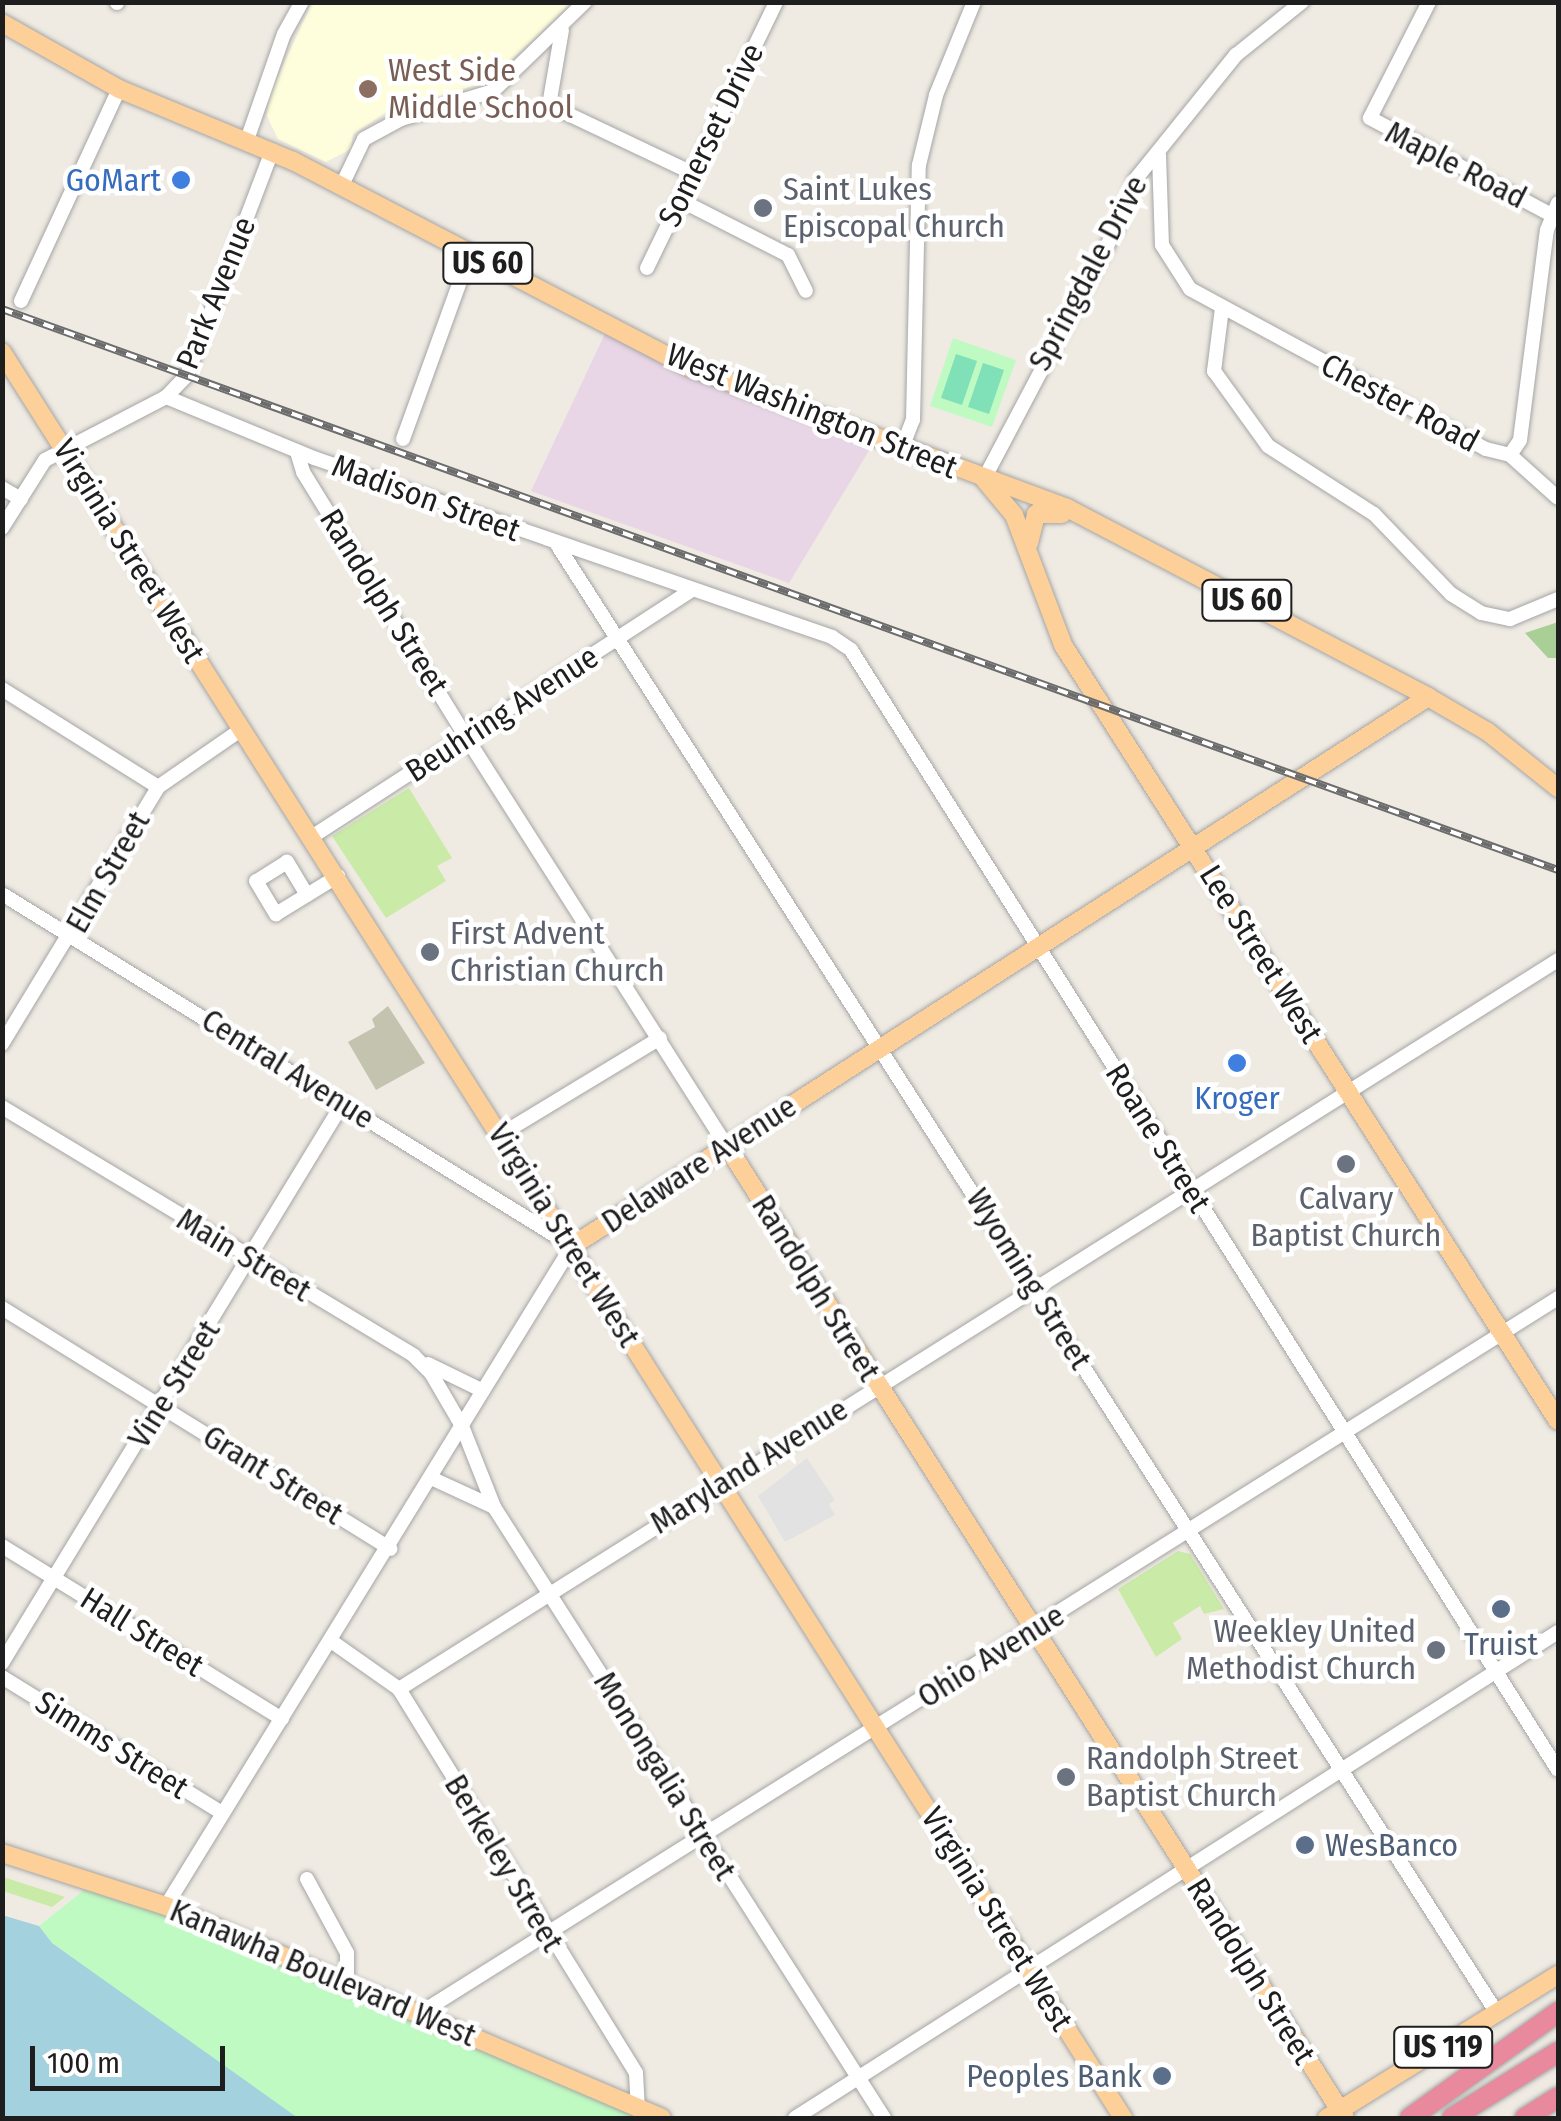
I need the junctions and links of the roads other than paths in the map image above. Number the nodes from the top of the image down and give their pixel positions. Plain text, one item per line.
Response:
1 (302, 2) edge
2 (585, 2) edge
3 (776, 2) edge
4 (974, 2) edge
5 (1302, 2) edge
6 (1429, 2) edge
7 (2, 22) edge
8 (562, 28) junction
9 (119, 89) junction
10 (247, 140) junction
11 (272, 151) junction
12 (1159, 156) junction
13 (692, 173) junction
14 (342, 185) junction
15 (680, 200) junction
16 (1555, 209) edge
17 (470, 254) junction
18 (647, 268) dead end
19 (806, 292) dead end
20 (21, 301) dead end
21 (1222, 308) junction
22 (2, 352) edge
23 (166, 397) junction
24 (403, 439) dead end
25 (66, 448) junction
26 (902, 448) junction
27 (297, 452) junction
28 (1510, 454) junction
29 (984, 479) junction
30 (2, 488) edge
31 (1558, 498) edge
32 (20, 499) junction
33 (2, 528) edge
34 (1114, 533) junction
35 (558, 546) junction
36 (1029, 553) junction
37 (690, 592) junction
38 (1558, 599) edge
39 (619, 640) junction
40 (2, 689) edge
41 (1428, 697) junction
42 (242, 729) junction
43 (466, 736) junction
44 (158, 787) junction
45 (1558, 788) edge
46 (313, 836) junction
47 (1196, 849) junction
48 (338, 876) junction
49 (2, 894) edge
50 (307, 895) dead end
51 (71, 936) junction
52 (1038, 949) junction
53 (1558, 960) edge
54 (660, 1038) junction
55 (2, 1044) edge
56 (884, 1046) junction
57 (1346, 1090) junction
58 (343, 1103) junction
59 (2, 1108) edge
60 (500, 1134) junction
61 (727, 1146) junction
62 (1191, 1190) junction
63 (572, 1246) junction
64 (250, 1260) junction
65 (1033, 1288) junction
66 (1558, 1298) edge
67 (2, 1308) edge
68 (1502, 1333) junction
69 (414, 1356) junction
70 (877, 1386) junction
71 (483, 1391) junction
72 (162, 1406) junction
73 (1558, 1421) edge
74 (462, 1426) junction
75 (1345, 1433) junction
76 (431, 1478) junction
77 (721, 1484) junction
78 (494, 1507) junction
79 (1189, 1530) junction
80 (2, 1546) edge
81 (390, 1548) junction
82 (54, 1577) junction
83 (550, 1591) junction
84 (1033, 1630) junction
85 (1558, 1632) edge
86 (331, 1642) junction
87 (2, 1663) edge
88 (1496, 1671) junction
89 (2, 1677) edge
90 (398, 1689) junction
91 (282, 1719) junction
92 (877, 1727) junction
93 (1558, 1770) edge
94 (1341, 1772) junction
95 (222, 1813) junction
96 (703, 1837) junction
97 (2, 1853) edge
98 (1187, 1870) junction
99 (306, 1878) dead end
100 (166, 1906) junction
101 (547, 1935) junction
102 (1029, 1968) junction
103 (1558, 1975) edge
104 (346, 1980) junction
105 (422, 2012) junction
106 (1558, 2012) edge
107 (1497, 2013) junction
108 (1558, 2052) edge
109 (857, 2078) junction
110 (1558, 2097) edge
111 (641, 2114) edge
112 (1337, 2116) edge
113 (662, 2118) edge
114 (796, 2118) edge
115 (884, 2118) edge
116 (1123, 2118) edge
117 (1410, 2118) edge
118 (1452, 2118) edge
119 (1525, 2118) edge

1 - 10 street
2 - 8 street
3 - 13 street, Somerset Drive
4 - 26 street
5 - 12 street, Springdale Drive
6 - 16 street, Maple Road
7 - 9 main road, West Washington Street / US 60
8 - 13 street
8 - 14 street
9 - 10 main road, West Washington Street / US 60
9 - 20 street
10 - 11 main road, West Washington Street / US 60
11 - 14 main road, West Washington Street / US 60
11 - 23 street, Park Avenue
12 - 21 street, Chester Road
12 - 29 street, Springdale Drive
13 - 15 street, Somerset Drive
14 - 17 main road, West Washington Street / US 60
15 - 18 street, Somerset Drive
15 - 19 street
16 - 28 street, Chester Road
17 - 24 street
17 - 26 main road, West Washington Street / US 60
21 - 28 street, Chester Road
21 - 38 street
22 - 25 main road, Virginia Street West
23 - 25 street, Park Avenue
23 - 27 street, Madison Street
25 - 32 street, Park Avenue
25 - 42 main road, Virginia Street West
26 - 29 main road, West Washington Street / US 60
27 - 35 street, Madison Street
27 - 43 street, Randolph Street
28 - 31 street
29 - 34 main road, West Washington Street / US 60
29 - 36 main road, Lee Street West
30 - 32 street
32 - 33 street, Park Avenue
34 - 36 main road
34 - 41 main road, West Washington Street / US 60
35 - 37 street, Madison Street
35 - 39 street, Wyoming Street
36 - 47 main road, Lee Street West
37 - 39 street, Beuhring Avenue
37 - 52 street, Roane Street
39 - 43 street, Beuhring Avenue
39 - 56 street, Wyoming Street
40 - 44 street
41 - 45 main road, West Washington Street / US 60
41 - 47 main road, Delaware Avenue
42 - 44 street, Elm Street
42 - 46 main road, Virginia Street West
43 - 46 street, Beuhring Avenue
43 - 54 street, Randolph Street
44 - 51 street, Elm Street
46 - 48 main road, Virginia Street West
47 - 52 main road, Delaware Avenue
47 - 57 main road, Lee Street West
48 - 50 street
48 - 60 main road, Virginia Street West
49 - 51 street, Central Avenue
51 - 55 street, Elm Street
51 - 58 street, Central Avenue
52 - 56 main road, Delaware Avenue
52 - 62 street, Roane Street
53 - 57 street, Maryland Avenue
54 - 60 street
54 - 61 street, Randolph Street
56 - 61 main road, Delaware Avenue
56 - 65 street, Wyoming Street
57 - 62 street, Maryland Avenue
57 - 68 main road, Lee Street West
58 - 63 street, Central Avenue
58 - 64 street, Vine Street
59 - 64 street, Main Street
60 - 63 main road, Virginia Street West
61 - 63 main road, Delaware Avenue
61 - 70 main road, Randolph Street
62 - 65 street, Maryland Avenue
62 - 75 street, Roane Street
63 - 71 street, Delaware Avenue
63 - 77 main road, Virginia Street West
64 - 69 street, Main Street
64 - 72 street, Vine Street
65 - 70 street, Maryland Avenue
65 - 79 street, Wyoming Street
66 - 68 street, Ohio Avenue
67 - 72 street, Grant Street
68 - 73 main road, Lee Street West
68 - 75 street, Ohio Avenue
69 - 71 street
69 - 74 street, Main Street
70 - 77 street, Maryland Avenue
70 - 84 main road, Randolph Street
71 - 74 street, Delaware Avenue
72 - 81 street, Grant Street
72 - 82 street, Vine Street
74 - 76 street, Delaware Avenue
74 - 78 street, Monongalia Street
75 - 79 street, Ohio Avenue
75 - 88 street, Roane Street
76 - 78 street
76 - 81 street, Delaware Avenue
77 - 83 street, Maryland Avenue
77 - 92 main road, Virginia Street West
78 - 83 street, Monongalia Street
79 - 84 street, Ohio Avenue
79 - 94 street, Wyoming Street
80 - 82 street, Hall Street
81 - 86 street, Delaware Avenue
82 - 87 street, Vine Street
82 - 91 street, Hall Street
83 - 90 street, Maryland Avenue
83 - 96 street, Monongalia Street
84 - 92 street, Ohio Avenue
84 - 98 main road, Randolph Street
85 - 88 street
86 - 90 street, Berkeley Street
86 - 91 street, Delaware Avenue
88 - 93 street, Roane Street
88 - 94 street
89 - 95 street, Simms Street
90 - 101 street, Berkeley Street
91 - 95 street, Delaware Avenue
92 - 96 street, Ohio Avenue
92 - 102 main road, Virginia Street West
94 - 98 street
94 - 107 street, Wyoming Street
95 - 100 street, Delaware Avenue
96 - 101 street, Ohio Avenue
96 - 109 street, Monongalia Street
97 - 100 main road, Kanawha Boulevard West
98 - 102 street
98 - 112 main road, Randolph Street
99 - 104 street
100 - 104 main road, Kanawha Boulevard West
101 - 105 street, Ohio Avenue
101 - 111 street, Berkeley Street
102 - 109 street
102 - 116 main road, Virginia Street West
103 - 107 main road, US 119
104 - 105 main road, Kanawha Boulevard West
105 - 111 main road, Kanawha Boulevard West
106 - 117 highway
107 - 112 main road, US 119
108 - 118 highway
109 - 114 street
109 - 115 street, Monongalia Street
110 - 119 highway
111 - 113 main road, Kanawha Boulevard West

